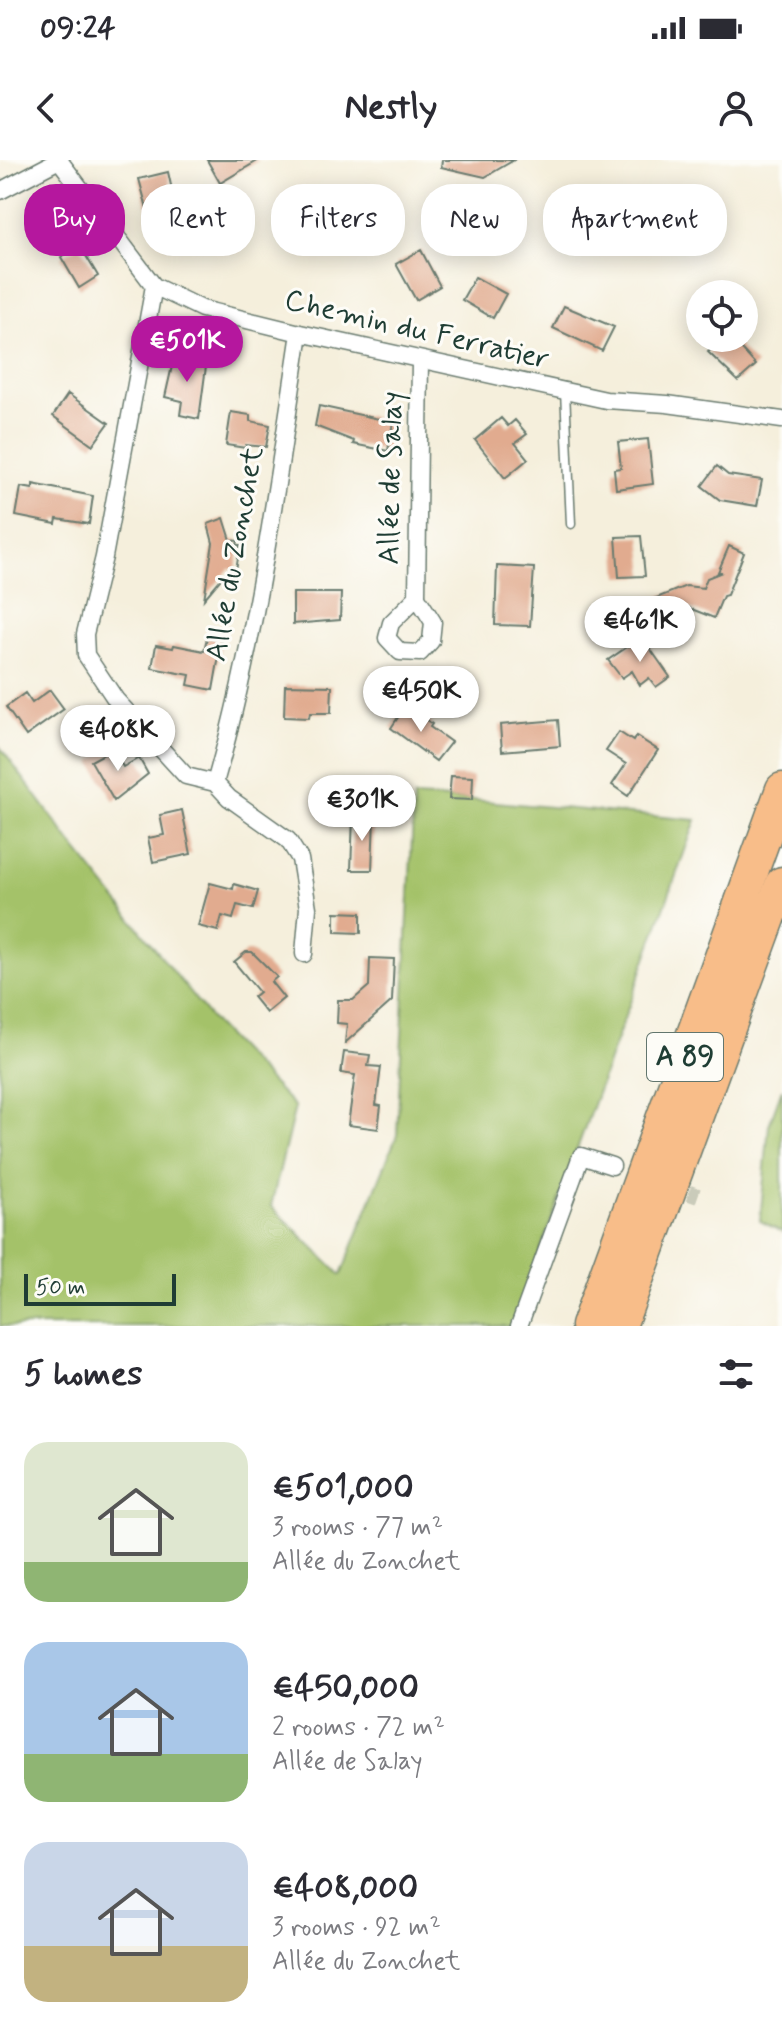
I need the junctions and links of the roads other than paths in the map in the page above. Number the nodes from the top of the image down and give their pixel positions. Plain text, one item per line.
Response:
1 (59, 160) edge
2 (0, 191) edge
3 (154, 286) junction
4 (300, 333) junction
5 (420, 360) junction
6 (565, 391) junction
7 (782, 420) edge
8 (571, 524) dead end
9 (417, 597) dead end
10 (215, 783) junction
11 (782, 789) edge
12 (782, 883) edge
13 (304, 954) dead end
14 (612, 1166) dead end
15 (519, 1326) edge
16 (587, 1326) edge
17 (620, 1326) edge

1 - 2 street
1 - 3 street, Chemin du Ferratier
3 - 4 street, Chemin du Ferratier
3 - 10 street
4 - 5 street, Chemin du Ferratier
4 - 10 street, Allée du Zonchet
5 - 6 street, Chemin du Ferratier
5 - 9 street, Allée de Salay
6 - 7 street, Chemin du Ferratier
6 - 8 lane
10 - 13 street
11 - 16 highway, A 89
12 - 17 highway, A 89
14 - 15 street

